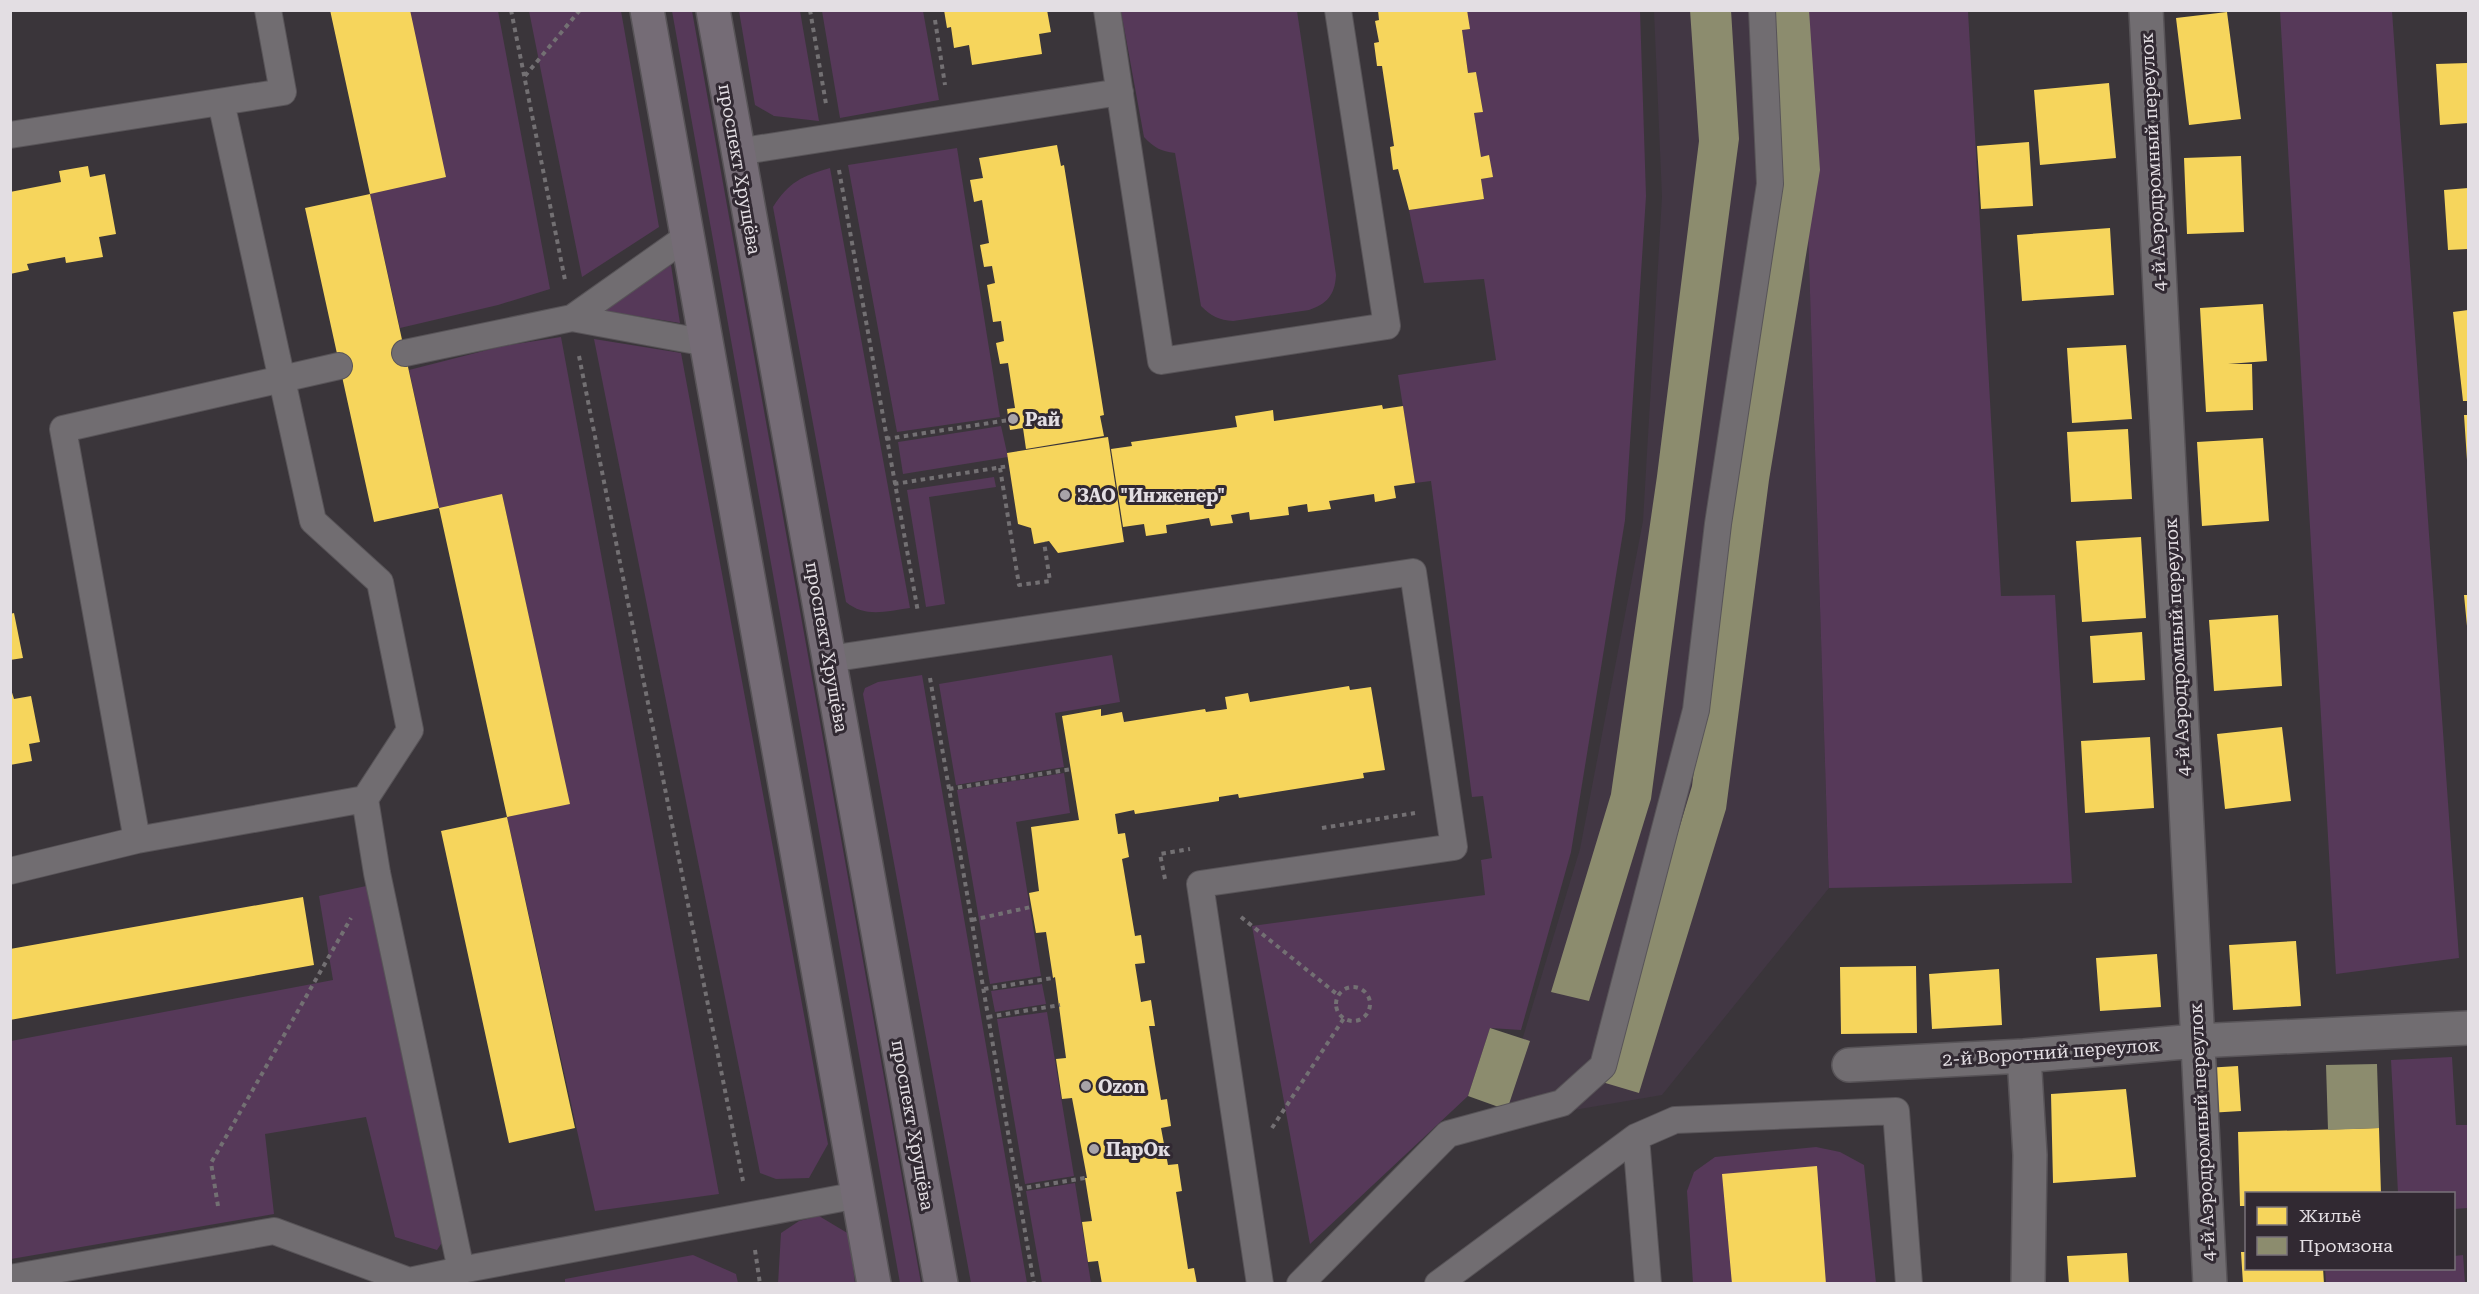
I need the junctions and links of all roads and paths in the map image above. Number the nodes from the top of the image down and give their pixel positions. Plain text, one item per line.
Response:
1 (268, 10) edge
2 (511, 10) edge
3 (580, 10) edge
4 (647, 10) edge
5 (713, 10) edge
6 (1107, 10) edge
7 (1338, 10) edge
8 (1762, 10) edge
9 (2146, 10) edge
10 (935, 20) dead end
11 (525, 76) junction
12 (1120, 92) junction
13 (221, 102) junction
14 (951, 118) junction
15 (10, 135) edge
16 (737, 152) junction
17 (688, 236) junction
18 (572, 318) junction
19 (707, 344) junction
20 (405, 353) dead end
21 (339, 366) dead end
22 (282, 380) junction
23 (1009, 420) dead end
24 (886, 439) dead end
25 (1009, 466) dead end
26 (1000, 468) junction
27 (894, 484) dead end
28 (1044, 542) dead end
29 (829, 659) junction
30 (942, 677) dead end
31 (930, 679) dead end
32 (1072, 769) dead end
33 (949, 789) dead end
34 (365, 799) junction
35 (1418, 813) dead end
36 (1312, 830) dead end
37 (137, 840) junction
38 (1196, 848) dead end
39 (10, 871) edge
40 (377, 873) junction
41 (1200, 884) junction
42 (1166, 890) dead end
43 (1032, 907) dead end
44 (972, 920) dead end
45 (1053, 978) dead end
46 (984, 989) dead end
47 (1338, 995) junction
48 (1060, 1005) dead end
49 (988, 1017) dead end
50 (1344, 1018) junction
51 (2469, 1028) edge
52 (2196, 1041) junction
53 (2024, 1056) junction
54 (1849, 1065) dead end
55 (1636, 1137) junction
56 (1244, 1173) junction
57 (1085, 1178) dead end
58 (1018, 1189) dead end
59 (858, 1195) junction
60 (749, 1216) junction
61 (223, 1241) junction
62 (461, 1270) junction
63 (10, 1278) edge
64 (409, 1282) edge
65 (760, 1284) edge
66 (874, 1284) edge
67 (941, 1284) edge
68 (1260, 1284) edge
69 (1300, 1284) edge
70 (1437, 1284) edge
71 (1648, 1284) edge
72 (1910, 1284) edge
73 (2028, 1284) edge
74 (2210, 1284) edge

1 - 13 lane
2 - 11 path
3 - 11 path
4 - 17 main road
5 - 16 main road, проспект Хрущёва
6 - 12 lane
7 - 12 lane
8 - 69 lane
9 - 52 street, 4-й Аэродромный переулок
10 - 14 path
11 - 18 path
12 - 14 lane
13 - 15 lane
13 - 22 lane
14 - 16 lane
16 - 29 main road, проспект Хрущёва
17 - 18 lane
17 - 19 main road
18 - 19 lane
18 - 20 lane
18 - 60 path
19 - 59 main road
21 - 22 lane
22 - 34 lane
22 - 37 lane
23 - 24 path
25 - 26 path
26 - 27 path
26 - 28 path
29 - 41 lane
29 - 67 main road, проспект Хрущёва
30 - 31 path
32 - 33 path
34 - 37 lane
34 - 40 lane
35 - 36 path
37 - 39 lane
38 - 42 path
40 - 61 path
40 - 62 lane
41 - 47 path
41 - 56 lane
43 - 44 path
45 - 46 path
47 - 50 path
47 - 50 path
48 - 49 path
50 - 56 path
51 - 52 street, 2-й Воротний переулок
52 - 53 street, 2-й Воротний переулок
52 - 74 street, 4-й Аэродромный переулок
53 - 54 street, 2-й Воротний переулок
53 - 73 street
55 - 70 lane
55 - 71 lane
55 - 72 lane
56 - 68 lane
57 - 58 path
59 - 60 lane
59 - 66 main road
60 - 62 lane
60 - 65 path
61 - 63 lane
61 - 64 lane
62 - 64 lane

